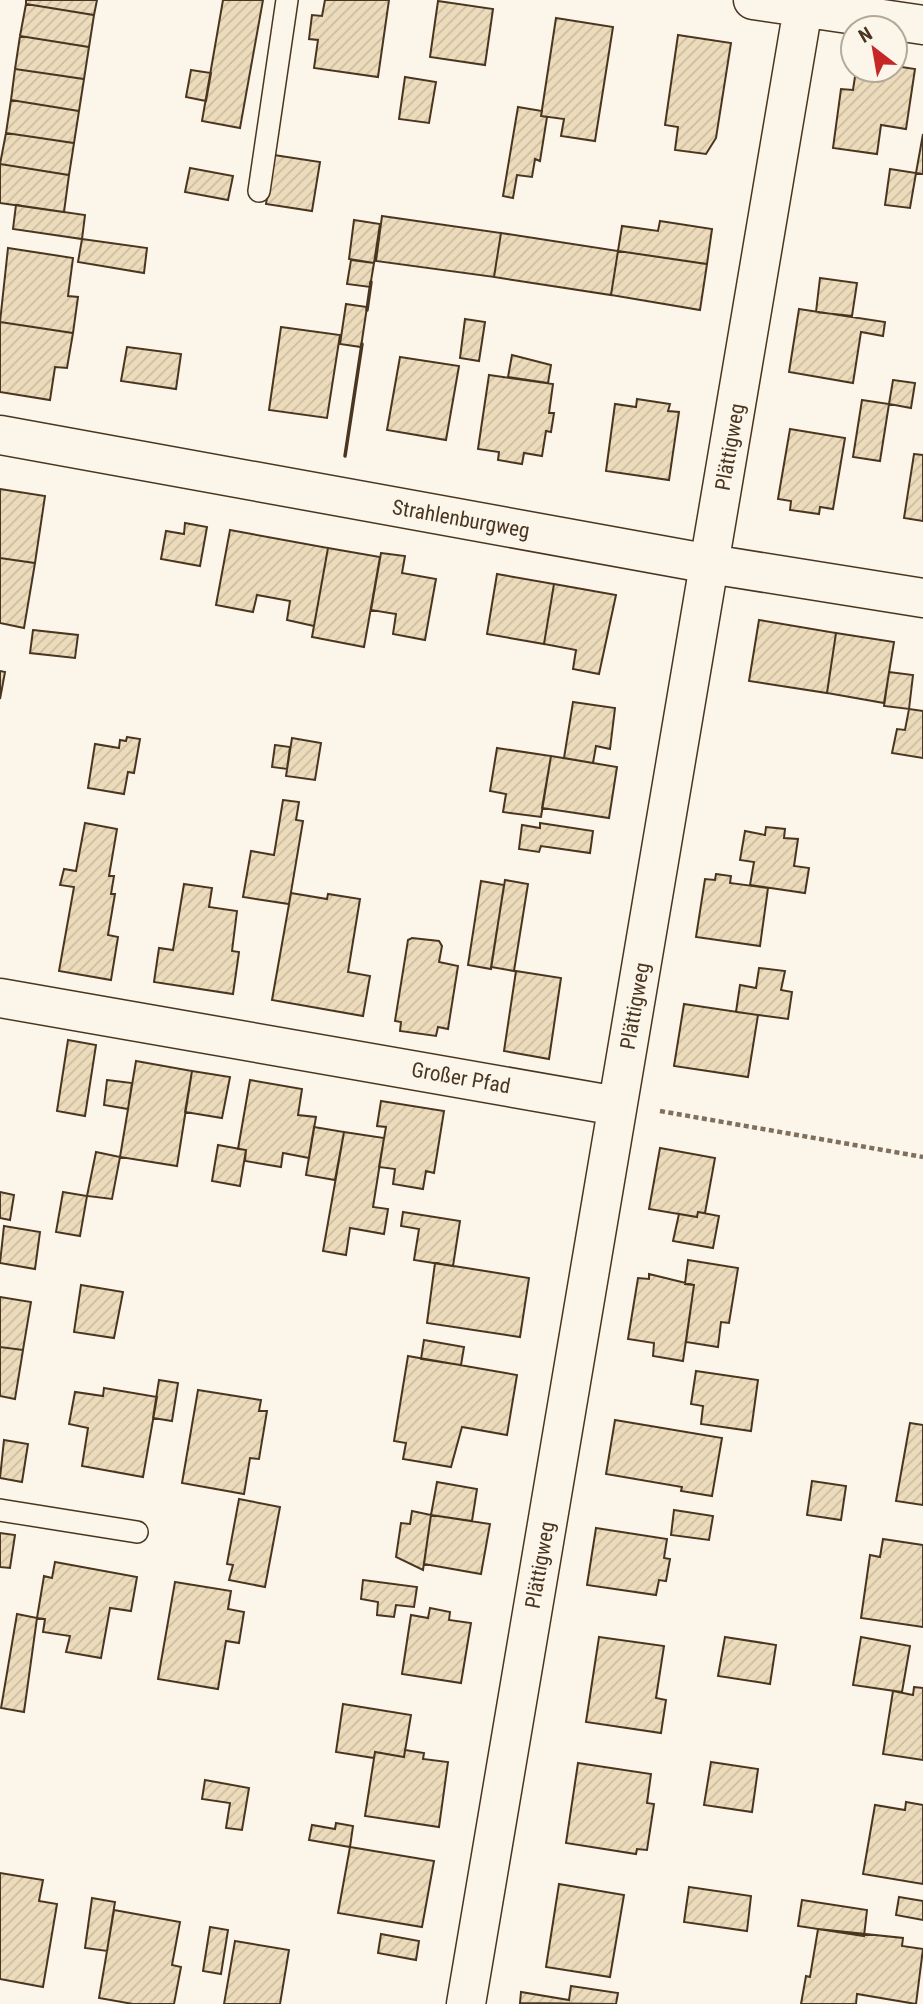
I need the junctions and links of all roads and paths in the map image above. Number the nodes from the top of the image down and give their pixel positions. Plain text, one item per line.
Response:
1 (287, 0) edge
2 (753, 0) edge
3 (803, 8) junction
4 (923, 25) edge
5 (258, 191) dead end
6 (0, 435) edge
7 (710, 564) junction
8 (923, 598) edge
9 (0, 998) edge
10 (617, 1105) junction
11 (923, 1157) edge
12 (0, 1510) edge
13 (137, 1532) dead end
14 (466, 2004) edge

1 - 5 lane
2 - 3 street
3 - 4 street
3 - 7 street, Plättigweg
6 - 7 street, Strahlenburgweg
7 - 8 street, Strahlenburgweg
7 - 10 street, Plättigweg
9 - 10 street, Großer Pfad
10 - 11 path
10 - 14 street, Plättigweg
12 - 13 lane

